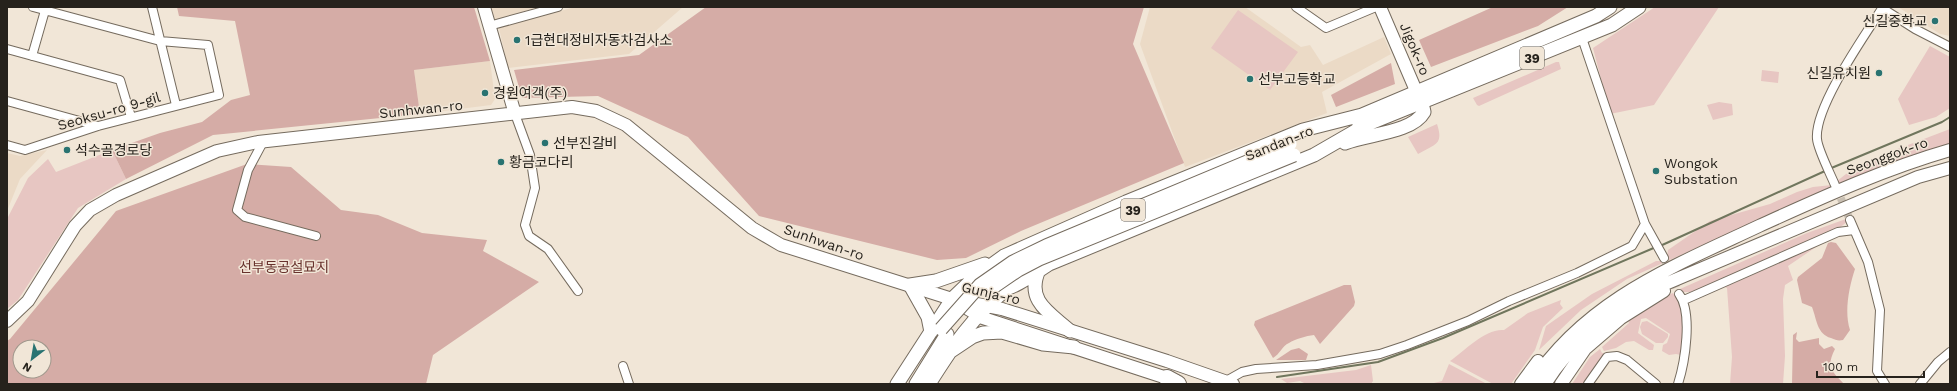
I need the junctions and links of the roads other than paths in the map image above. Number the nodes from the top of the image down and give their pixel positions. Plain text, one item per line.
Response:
1 (33, 7) edge
2 (152, 7) edge
3 (484, 7) edge
4 (558, 7) edge
5 (1296, 7) edge
6 (1376, 7) edge
7 (1380, 7) edge
8 (1610, 7) edge
9 (1639, 7) edge
10 (1882, 7) edge
11 (45, 9) edge
12 (489, 26) junction
13 (1582, 38) junction
14 (160, 41) junction
15 (1950, 47) edge
16 (7, 49) edge
17 (32, 56) junction
18 (1416, 90) junction
19 (7, 100) edge
20 (1422, 103) junction
21 (176, 105) junction
22 (515, 114) junction
23 (132, 117) junction
24 (1364, 120) junction
25 (98, 126) junction
26 (263, 142) junction
27 (7, 145) edge
28 (1950, 150) edge
29 (1314, 155) junction
30 (1950, 168) edge
31 (1835, 188) junction
32 (1850, 220) tunnel mouth
33 (1645, 224) junction
34 (1854, 230) junction
35 (316, 236) dead end
36 (1006, 255) junction
37 (1663, 256) tunnel mouth
38 (992, 265) junction
39 (1039, 270) junction
40 (1660, 272) junction
41 (1683, 277) junction
42 (910, 285) junction
43 (1008, 288) junction
44 (578, 291) dead end
45 (952, 299) junction
46 (982, 310) junction
47 (1014, 313) junction
48 (7, 321) edge
49 (1009, 326) junction
50 (1070, 331) junction
51 (940, 332) junction
52 (1074, 347) junction
53 (952, 349) junction
54 (1950, 352) edge
55 (623, 366) dead end
56 (1172, 381) edge
57 (1230, 383) edge
58 (1654, 383) edge
59 (629, 384) edge
60 (897, 384) edge
61 (905, 384) edge
62 (916, 384) edge
63 (929, 384) edge
64 (1185, 384) edge
65 (1520, 384) edge
66 (1531, 384) edge
67 (1545, 384) edge
68 (1561, 384) edge
69 (1588, 384) edge
70 (1678, 384) edge
71 (1885, 384) edge
72 (1920, 384) edge

1 - 11 street
2 - 14 street
3 - 12 main road
4 - 12 street
5 - 6 street
7 - 18 main road, Jigok-ro
8 - 18 main road, Sandan-ro / 39
9 - 13 main road, Sandan-ro / 39
10 - 15 street
10 - 31 street
11 - 14 street
11 - 17 street
12 - 22 main road
13 - 20 main road, Sandan-ro / 39
13 - 33 street
14 - 21 street
14 - 21 street, Seoksu-ro 9-gil
16 - 17 street
17 - 23 street
18 - 20 main road, Jigok-ro
18 - 24 main road, Sandan-ro / 39
19 - 25 street
20 - 24 main road, Sandan-ro / 39
20 - 29 main road
21 - 23 street, Seoksu-ro 9-gil
22 - 26 main road, Sunhwan-ro
22 - 42 main road, Sunhwan-ro
22 - 44 street
23 - 25 street, Seoksu-ro 9-gil
24 - 29 main road
24 - 36 main road
24 - 51 main road, Sandan-ro / 39, bridge
25 - 27 street, Seoksu-ro 9-gil
26 - 35 street
26 - 48 main road, Sunhwan-ro
28 - 31 main road, Seonggok-ro
29 - 39 main road
30 - 41 main road
31 - 40 main road, Seonggok-ro
32 - 34 street
33 - 37 street
33 - 57 street
34 - 70 street
34 - 71 street
36 - 38 main road
36 - 42 main road
38 - 43 main road
38 - 45 main road
39 - 43 main road
39 - 50 main road
40 - 65 main road
40 - 66 main road
41 - 67 main road
41 - 68 main road
42 - 45 main road, Sunhwan-ro
42 - 51 main road
43 - 46 main road
45 - 46 main road, Gunja-ro
45 - 51 main road
46 - 47 main road, Gunja-ro
46 - 49 main road, Gunja-ro
46 - 53 main road
47 - 49 main road
47 - 50 main road, Gunja-ro
49 - 52 main road, Gunja-ro
50 - 57 main road, Gunja-ro
51 - 53 main road
51 - 60 main road
51 - 61 main road, 39
51 - 62 main road, 39
52 - 53 main road
52 - 56 main road, Gunja-ro
53 - 63 main road
54 - 72 street
55 - 59 street
56 - 64 main road, Gunja-ro
58 - 69 street

